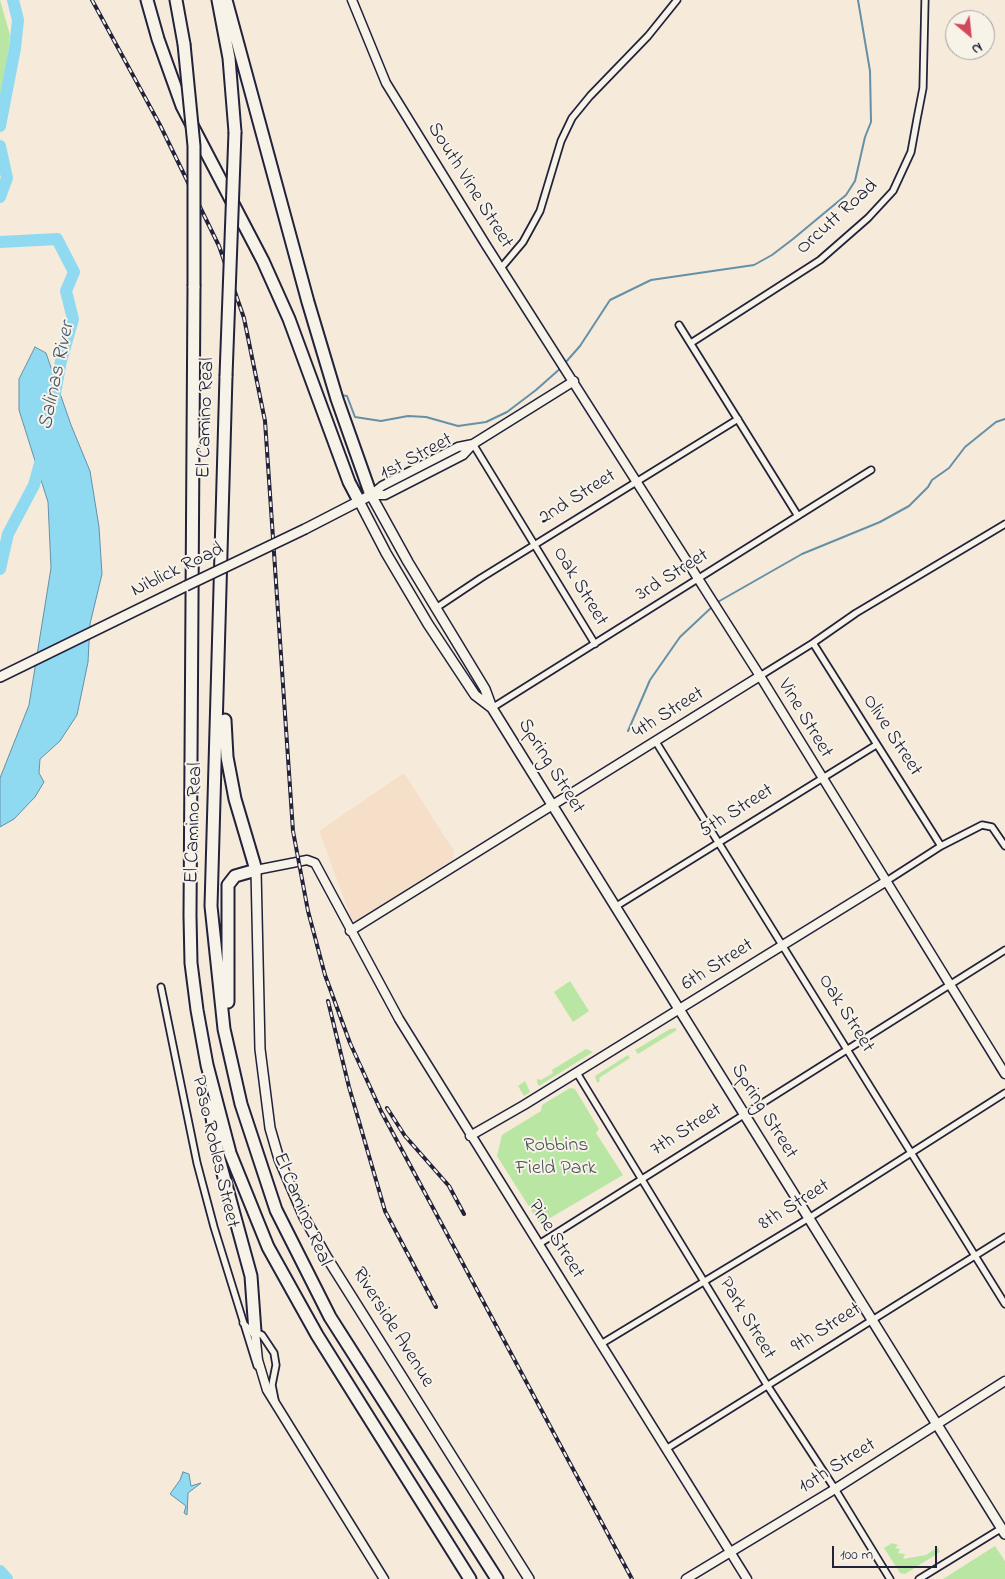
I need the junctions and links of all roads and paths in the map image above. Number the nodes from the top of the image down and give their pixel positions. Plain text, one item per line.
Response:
1 (147, 0) edge
2 (176, 0) edge
3 (218, 0) edge
4 (226, 0) edge
5 (352, 0) edge
6 (677, 0) edge
7 (925, 0) edge
8 (501, 268) junction
9 (679, 325) dead end
10 (691, 344) junction
11 (574, 381) junction
12 (738, 419) junction
13 (472, 444) junction
14 (872, 470) dead end
15 (636, 481) junction
16 (371, 496) junction
17 (358, 501) junction
18 (798, 516) junction
19 (1005, 524) edge
20 (534, 545) junction
21 (698, 579) junction
22 (220, 598) junction
23 (436, 608) junction
24 (813, 643) junction
25 (595, 644) junction
26 (760, 676) junction
27 (0, 677) edge
28 (492, 708) junction
29 (656, 742) junction
30 (876, 745) junction
31 (821, 778) junction
32 (553, 805) junction
33 (718, 842) junction
34 (941, 846) junction
35 (1005, 846) edge
36 (256, 870) junction
37 (885, 882) junction
38 (615, 907) junction
39 (350, 931) junction
40 (783, 945) junction
41 (1005, 950) edge
42 (950, 986) junction
43 (161, 987) dead end
44 (679, 1010) junction
45 (224, 1029) junction
46 (848, 1049) junction
47 (207, 1065) junction
48 (577, 1073) junction
49 (1005, 1074) edge
50 (1005, 1093) edge
51 (744, 1114) junction
52 (470, 1136) junction
53 (911, 1152) junction
54 (643, 1178) junction
55 (809, 1218) junction
56 (1005, 1237) edge
57 (539, 1244) junction
58 (975, 1256) junction
59 (704, 1281) junction
60 (1005, 1304) edge
61 (872, 1320) junction
62 (242, 1322) junction
63 (255, 1332) junction
64 (601, 1344) junction
65 (261, 1374) junction
66 (1005, 1381) edge
67 (767, 1386) junction
68 (276, 1405) junction
69 (936, 1424) junction
70 (666, 1449) junction
71 (835, 1489) junction
72 (1003, 1531) edge
73 (730, 1552) junction
74 (384, 1579) edge
75 (470, 1579) edge
76 (497, 1579) edge
77 (529, 1579) edge
78 (686, 1579) edge
79 (747, 1579) edge
80 (890, 1579) edge
81 (919, 1579) edge

1 - 17 highway
2 - 47 highway, El Camino Real, bridge
3 - 22 highway, El Camino Real, bridge
4 - 16 highway
5 - 8 street, South Vine Street
6 - 8 street
7 - 10 street, Orcutt Road
8 - 11 street, South Vine Street
9 - 10 street
10 - 12 street
11 - 13 street, 1st Street
11 - 15 street, Vine Street
12 - 15 street, 2nd Street
12 - 18 street
13 - 16 street, 1st Street
13 - 20 street, Oak Street
14 - 18 street, 3rd Street
15 - 20 street, 2nd Street
15 - 21 street, Vine Street
16 - 17 main road, Niblick Road
16 - 23 main road, Spring Street
17 - 27 main road, Niblick Road, bridge
17 - 28 main road, Spring Street
18 - 21 street, 3rd Street
19 - 24 street, 4th Street
20 - 23 street, 2nd Street
20 - 25 street, Oak Street
21 - 25 street, 3rd Street
21 - 26 street, Vine Street
22 - 36 highway
22 - 45 highway, El Camino Real
23 - 28 main road, Spring Street
24 - 26 street, 4th Street
24 - 30 street, Olive Street
25 - 28 street, 3rd Street
26 - 29 street, 4th Street
26 - 31 street, Vine Street
28 - 32 main road, Spring Street
29 - 32 street, 4th Street
29 - 33 street, Oak Street
30 - 31 street, 5th Street
30 - 34 street, Olive Street
31 - 33 street, 5th Street
31 - 37 street, Vine Street
32 - 38 main road, Spring Street
32 - 39 street, 4th Street
33 - 38 street, 5th Street
33 - 40 street, Oak Street
34 - 35 street, 6th Street
34 - 37 street, 6th Street
36 - 39 street, Pine Street
36 - 45 highway
36 - 77 main road, Riverside Avenue
37 - 40 street, 6th Street
37 - 42 street, Vine Street
38 - 44 main road, Spring Street
39 - 52 street, Pine Street
40 - 44 street, 6th Street
40 - 46 street, Oak Street
41 - 42 street, 7th Street
42 - 46 street, 7th Street
42 - 49 street, Vine Street
43 - 62 street, Paso Robles Street
44 - 48 street, 6th Street
44 - 51 main road, Spring Street
45 - 76 highway, El Camino Real
46 - 51 street, 7th Street
46 - 53 street, Oak Street
47 - 63 highway
47 - 75 highway, El Camino Real
48 - 52 street, 6th Street
48 - 54 street, Park Street
50 - 53 street, 8th Street
51 - 54 street, 7th Street
51 - 55 main road, Spring Street
52 - 57 street, Pine Street
53 - 55 street, 8th Street
53 - 58 street, Oak Street
54 - 57 street, 7th Street
54 - 59 street, Park Street
55 - 59 street, 8th Street
55 - 61 main road, Spring Street
56 - 58 street, 9th Street
57 - 64 street, Pine Street
58 - 60 street, Oak Street
58 - 61 street, 9th Street
59 - 64 street, 8th Street
59 - 67 street, Park Street
61 - 67 street, 9th Street
61 - 69 main road, Spring Street
62 - 63 street, Paso Robles Street
62 - 65 street, Paso Robles Street
63 - 65 street, Paso Robles Street
63 - 68 street, Paso Robles Street
64 - 70 street, Pine Street
65 - 68 street, Paso Robles Street
66 - 69 street, 10th Street
67 - 70 street, 9th Street
67 - 71 street, Park Street
68 - 74 street, Paso Robles Street
69 - 71 street, 10th Street
69 - 72 main road, Spring Street
70 - 73 street, Pine Street
71 - 73 street, 10th Street
71 - 80 street, Park Street
72 - 81 street
73 - 78 street, 10th Street
73 - 79 street, Pine Street

